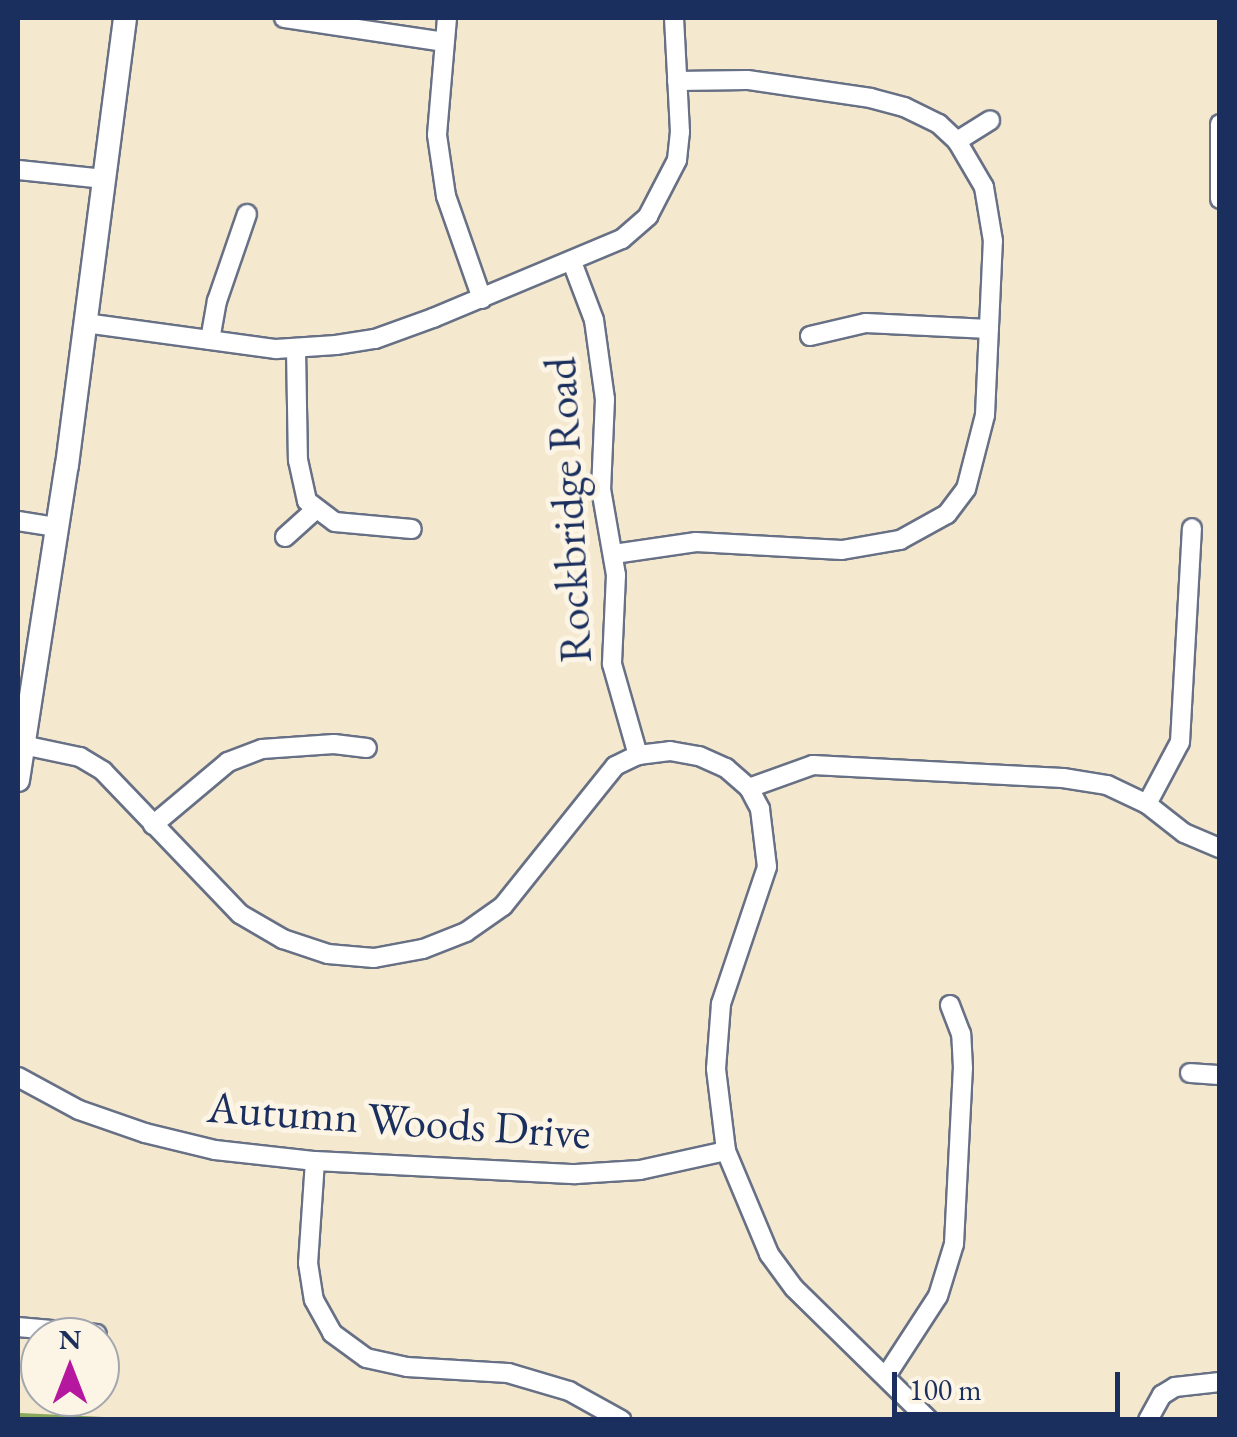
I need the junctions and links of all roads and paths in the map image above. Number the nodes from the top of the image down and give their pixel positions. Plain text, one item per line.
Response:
1 (124, 18) edge
2 (284, 18) edge
3 (447, 18) edge
4 (674, 18) edge
5 (444, 42) junction
6 (677, 81) junction
7 (990, 120) dead end
8 (1220, 124) edge
9 (957, 142) junction
10 (18, 170) edge
11 (103, 180) junction
12 (1220, 199) edge
13 (247, 214) dead end
14 (572, 262) junction
15 (482, 298) junction
16 (86, 322) junction
17 (989, 329) junction
18 (810, 336) dead end
19 (210, 340) junction
20 (296, 349) junction
21 (315, 510) junction
22 (18, 522) edge
23 (57, 527) junction
24 (1192, 528) dead end
25 (412, 529) dead end
26 (285, 537) dead end
27 (614, 554) junction
28 (23, 744) junction
29 (366, 748) dead end
30 (638, 755) junction
31 (18, 780) edge
32 (749, 788) junction
33 (1147, 804) junction
34 (154, 825) junction
35 (1220, 848) edge
36 (950, 1005) dead end
37 (1190, 1073) dead end
38 (1220, 1075) edge
39 (18, 1077) edge
40 (726, 1151) junction
41 (315, 1160) junction
42 (886, 1376) junction
43 (1220, 1382) edge
44 (621, 1420) edge
45 (929, 1420) edge
46 (1148, 1420) edge

1 - 11 street
2 - 5 street
3 - 5 street
4 - 6 street
5 - 15 street
6 - 9 street
6 - 14 street
7 - 9 street
8 - 12 street
9 - 17 street
10 - 11 street
11 - 16 street
13 - 19 street
14 - 15 street
14 - 27 street, Rockbridge Road
15 - 20 street
16 - 19 street
16 - 23 street
17 - 18 street
17 - 27 street
19 - 20 street
20 - 21 street
21 - 25 street
21 - 26 street
22 - 23 street
23 - 28 street
24 - 33 street
27 - 30 street, Rockbridge Road
28 - 31 street
28 - 34 street
29 - 34 street
30 - 32 street
30 - 34 street
32 - 33 street
32 - 40 street
33 - 35 street
36 - 42 street
37 - 38 street
39 - 41 street, Autumn Woods Drive
40 - 41 street, Autumn Woods Drive
40 - 42 street
41 - 44 street
42 - 45 street
43 - 46 street

